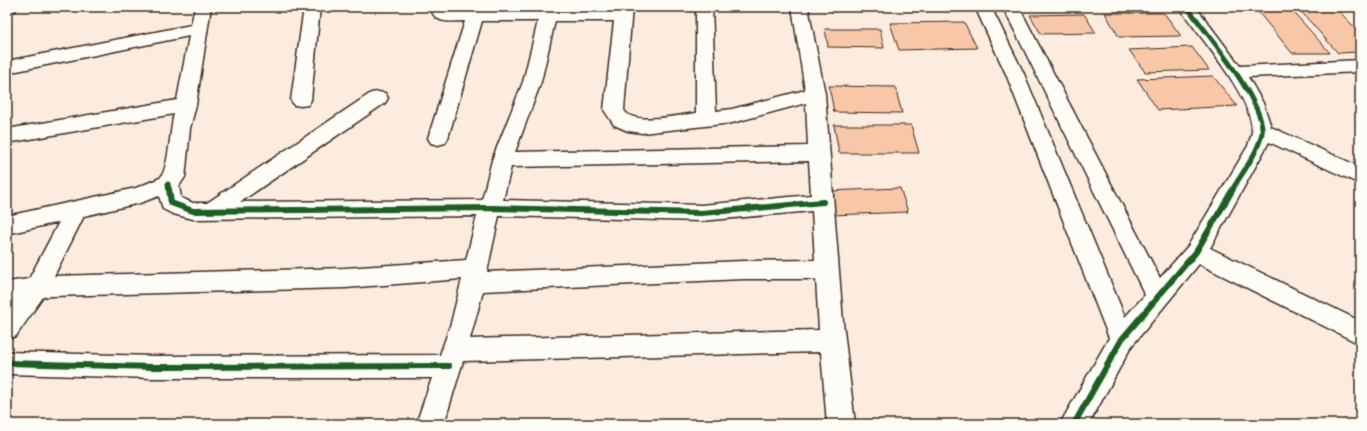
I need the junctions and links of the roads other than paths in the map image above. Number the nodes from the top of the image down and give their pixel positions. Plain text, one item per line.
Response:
1 (203, 7) edge
2 (312, 7) edge
3 (438, 7) edge
4 (704, 7) edge
5 (800, 7) edge
6 (983, 7) edge
7 (1011, 7) edge
8 (1187, 7) edge
9 (623, 11) edge
10 (488, 13) edge
11 (548, 16) junction
12 (200, 29) junction
13 (1360, 66) edge
14 (7, 67) edge
15 (1235, 72) junction
16 (815, 94) junction
17 (378, 98) dead end
18 (301, 100) dead end
19 (186, 105) junction
20 (706, 119) junction
21 (1262, 131) junction
22 (7, 136) edge
23 (438, 138) dead end
24 (819, 153) junction
25 (502, 160) junction
26 (1360, 176) edge
27 (168, 184) junction
28 (823, 202) junction
29 (491, 208) junction
30 (214, 209) junction
31 (76, 210) junction
32 (7, 226) edge
33 (1196, 252) junction
34 (828, 269) junction
35 (474, 276) junction
36 (37, 287) junction
37 (7, 292) edge
38 (1158, 297) junction
39 (7, 328) edge
40 (1360, 333) edge
41 (1122, 339) junction
42 (834, 342) junction
43 (452, 358) junction
44 (7, 363) edge
45 (430, 424) edge
46 (841, 424) edge
47 (1074, 424) edge

1 - 12 street
2 - 18 street
3 - 10 street
4 - 20 street
5 - 16 street
6 - 41 street
7 - 38 street
8 - 15 street
9 - 11 street
9 - 20 street
10 - 11 street
10 - 23 street
11 - 25 street
12 - 14 street
12 - 19 street
13 - 15 street
15 - 21 street
16 - 20 street
16 - 24 street
17 - 30 street
19 - 22 street
19 - 27 street
21 - 26 street
21 - 33 street
24 - 25 street
24 - 28 street
25 - 29 street
27 - 30 street
27 - 31 street
28 - 29 street
28 - 34 street
29 - 30 street
29 - 35 street
31 - 32 street
31 - 36 street
33 - 38 street
33 - 40 street
34 - 35 street
34 - 42 street
35 - 36 street
35 - 43 street
36 - 37 street
36 - 39 street
38 - 41 street
41 - 47 street
42 - 43 street
42 - 46 street
43 - 44 street
43 - 45 street

